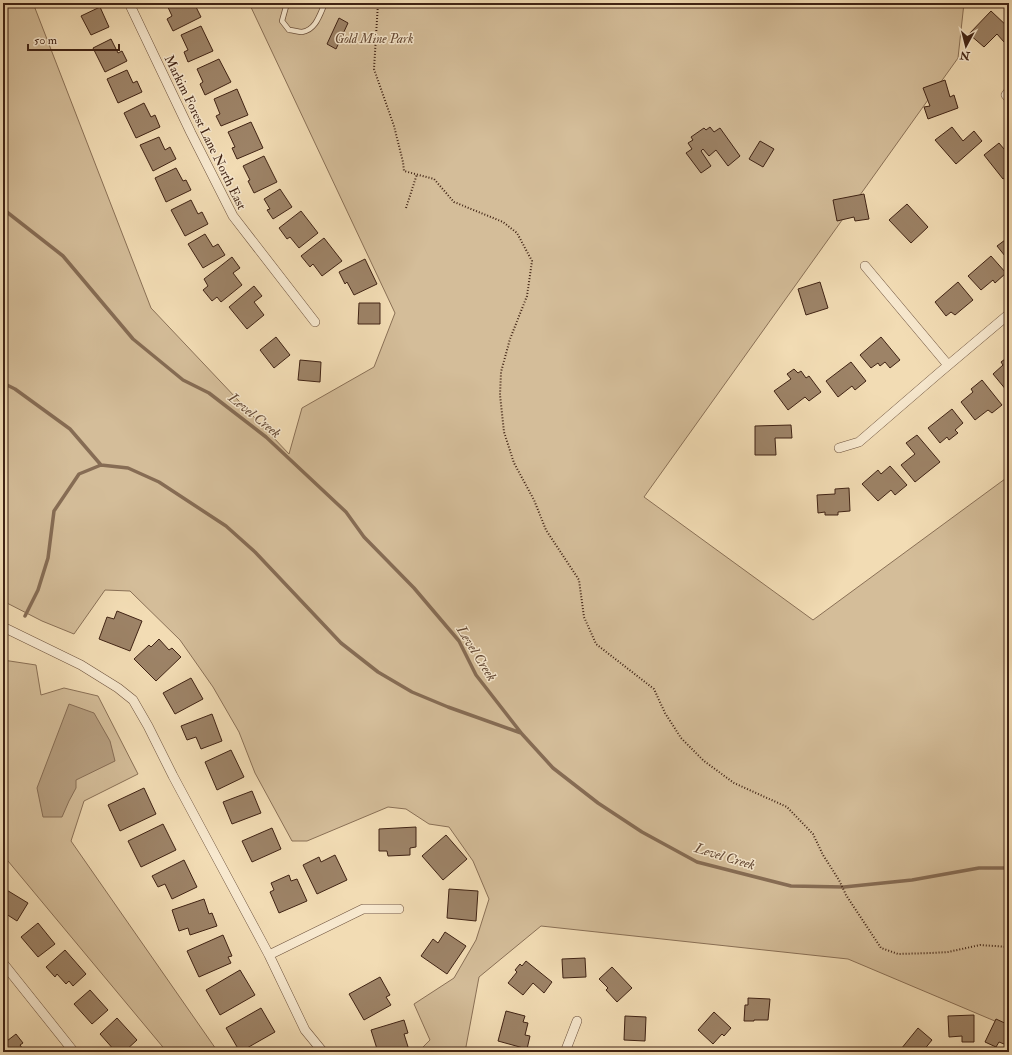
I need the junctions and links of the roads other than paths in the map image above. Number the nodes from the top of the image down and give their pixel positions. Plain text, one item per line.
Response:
1 (129, 3) edge
2 (287, 3) edge
3 (325, 3) edge
4 (1009, 91) edge
5 (1009, 98) edge
6 (865, 266) dead end
7 (1009, 314) edge
8 (315, 322) dead end
9 (948, 365) junction
10 (839, 448) dead end
11 (3, 627) edge
12 (399, 908) dead end
13 (269, 955) junction
14 (3, 963) edge
15 (577, 1021) dead end
16 (74, 1052) edge
17 (324, 1052) edge
18 (565, 1052) edge

1 - 8 street, Markim Forest Lane North East
2 - 3 lane
4 - 5 street
6 - 9 street
7 - 9 street
9 - 10 street
11 - 13 street
12 - 13 street
13 - 17 street
14 - 16 street
15 - 18 street

